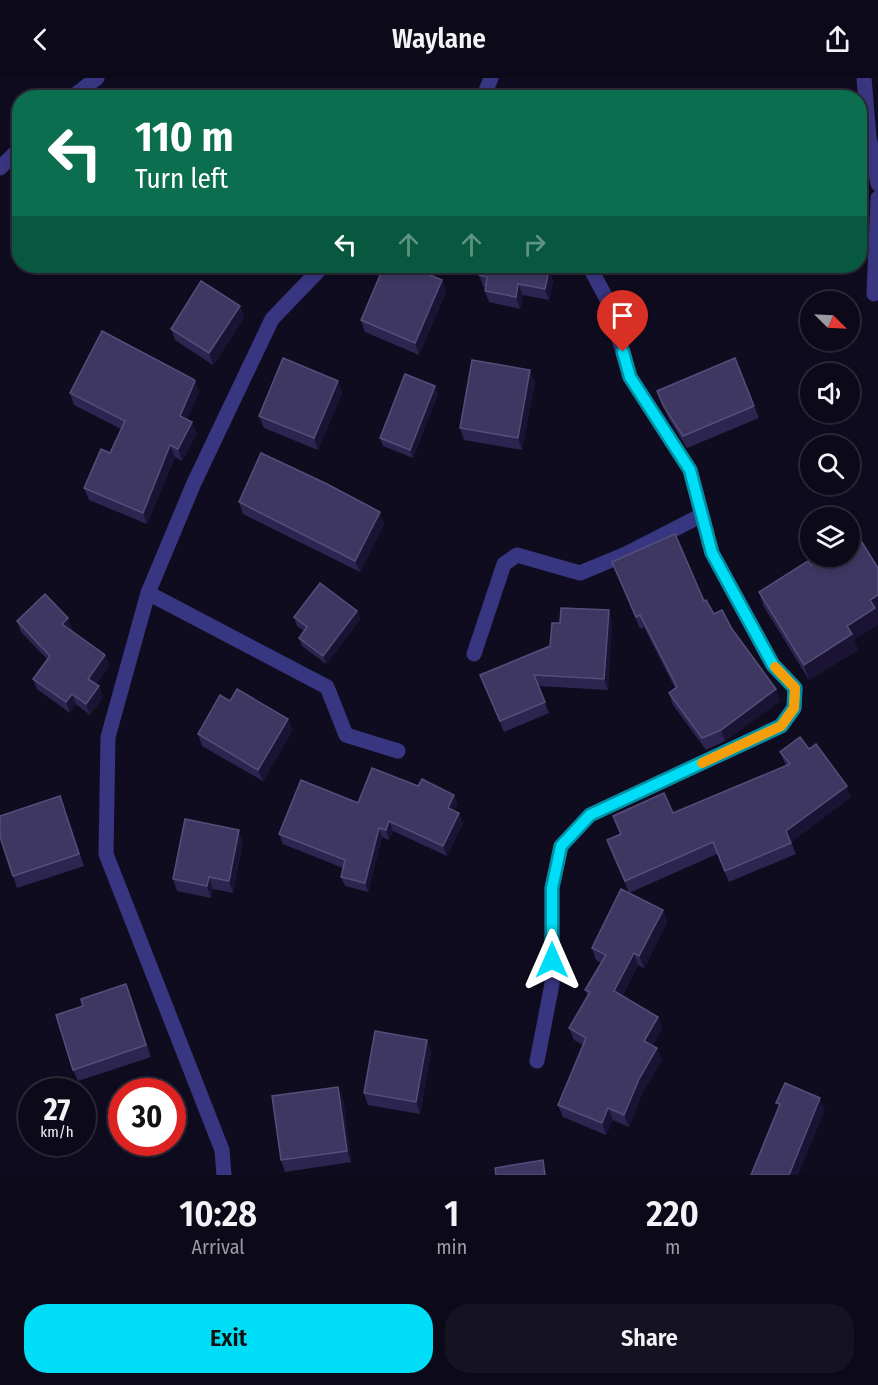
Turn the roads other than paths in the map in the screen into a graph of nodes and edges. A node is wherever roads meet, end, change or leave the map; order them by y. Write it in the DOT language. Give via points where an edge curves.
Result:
graph roads {
  1 [pos="97,78"];
  2 [pos="81,90"];
  3 [pos="867,113"];
  4 [pos="12,156"];
  5 [pos="0,168"];
  6 [pos="878,184"];
  7 [pos="878,198"];
  8 [pos="316,273"];
  9 [pos="593,273"];
  10 [pos="873,294"];
  11 [pos="702,515"];
  12 [pos="148,593"];
  13 [pos="474,654"];
  14 [pos="399,751"];
  15 [pos="537,1061"];
  16 [pos="224,1175"];
  1 -- 2 [label="street"];
  3 -- 6 [label="street"];
  4 -- 5 [label="street"];
  7 -- 10 [label="street"];
  8 -- 12 [label="street" via="272,319 194,483"];
  9 -- 11 [label="street" via="609,303 630,377 690,470"];
  11 -- 13 [label="street" via="580,573 517,555 504,564"];
  11 -- 15 [label="street" via="712,553 773,665 795,688 794,708 781,726 590,815 561,846 552,888 552,984"];
  12 -- 14 [label="street" via="327,687 346,735"];
  12 -- 16 [label="street" via="108,737 106,854 222,1150"];
}
